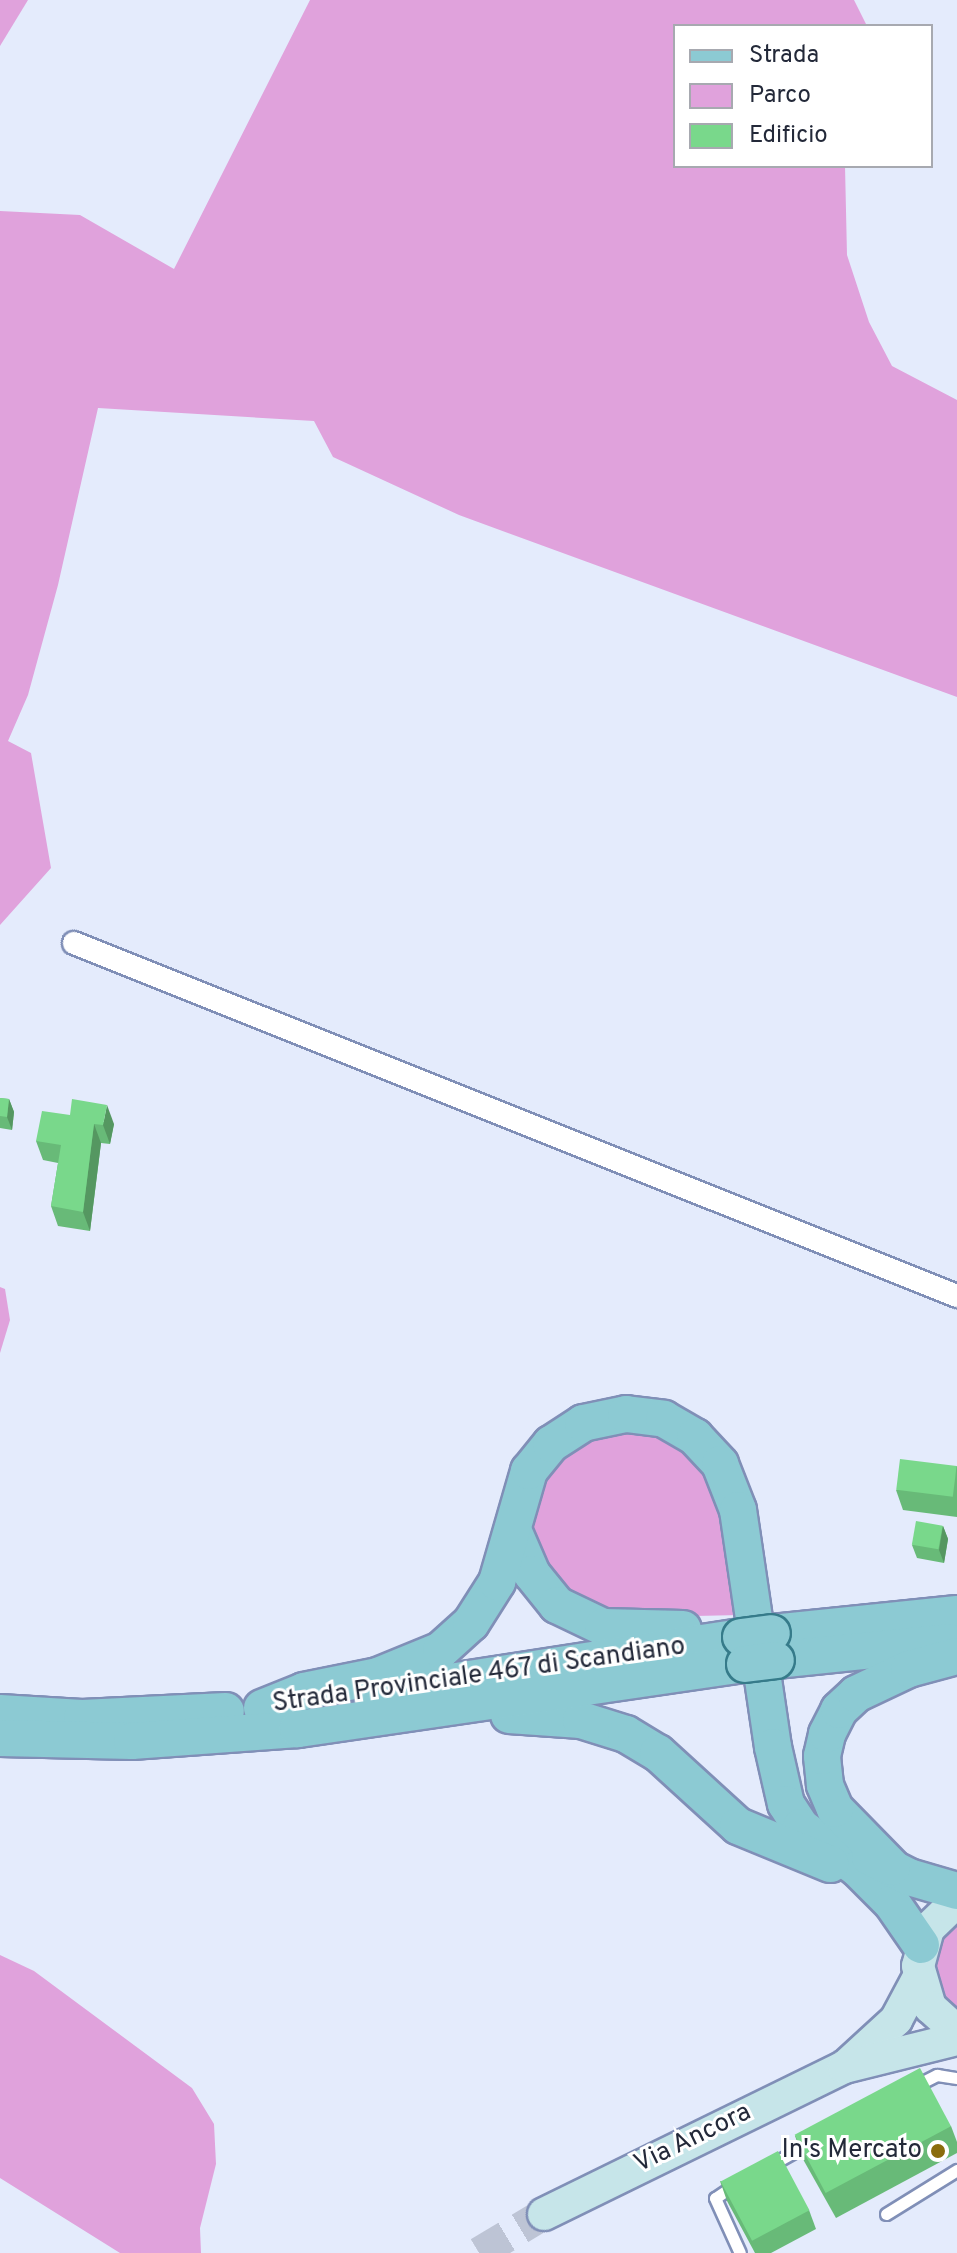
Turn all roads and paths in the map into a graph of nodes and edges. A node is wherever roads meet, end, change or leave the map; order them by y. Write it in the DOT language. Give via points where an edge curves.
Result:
graph roads {
  1 [pos="74,943"];
  2 [pos="957,1296"];
  3 [pos="513,1530"];
  4 [pos="957,1614"];
  5 [pos="957,1641"];
  6 [pos="752,1647"];
  7 [pos="957,1656"];
  8 [pos="262,1708"];
  9 [pos="432,1711"];
  10 [pos="0,1713"];
  11 [pos="0,1738"];
  12 [pos="776,1761"];
  13 [pos="892,1867"];
  14 [pos="957,1891"];
  15 [pos="957,1901"];
  16 [pos="892,1903"];
  17 [pos="920,1961"];
  18 [pos="957,2031"];
  19 [pos="957,2039"];
  20 [pos="844,2067"];
  21 [pos="957,2078"];
  22 [pos="893,2097"];
  23 [pos="827,2134"];
  24 [pos="957,2170"];
  25 [pos="760,2171"];
  26 [pos="746,2178"];
  27 [pos="544,2214"];
  28 [pos="886,2214"];
  29 [pos="740,2253"];
  1 -- 2 [label="street"];
  3 -- 6 [label="main road" via="532,1574 557,1605 603,1627 686,1629"];
  3 -- 8 [label="main road" via="497,1582 471,1623 441,1650 378,1676 304,1691"];
  3 -- 12 [label="main road" via="529,1471 551,1444 583,1423 626,1414 664,1419 695,1437 720,1464 738,1510"];
  4 -- 6 [label="main road, Strada Provinciale 467 di Scandiano"];
  5 -- 6 [label="main road, Strada Provinciale 467 di Scandiano"];
  6 -- 8 [label="main road, Strada Provinciale 467 di Scandiano"];
  6 -- 9 [label="main road, Strada Provinciale 467 di Scandiano"];
  7 -- 13 [label="main road" via="909,1669 856,1694 839,1710 827,1734 823,1771 835,1809"];
  8 -- 10 [label="main road, Strada Provinciale 467 di Scandiano" via="82,1718"];
  9 -- 11 [label="main road, Strada Provinciale 467 di Scandiano" via="181,1739"];
  9 -- 16 [label="main road" via="581,1720 626,1734 658,1753 738,1826 825,1862"];
  12 -- 13 [label="main road" via="820,1826"];
  12 -- 16 [label="main road" via="786,1804 801,1827"];
  13 -- 14 [label="main road"];
  15 -- 17 [label="main road" via="939,1914"];
  16 -- 17 [label="main road"];
  17 -- 18 [label="main road" via="930,2007"];
  17 -- 20 [label="main road" via="896,2020"];
  19 -- 20 [label="main road"];
  20 -- 27 [label="main road, Via Ancora"];
  21 -- 22 [label="lane" via="937,2075"];
  23 -- 25 [label="lane"];
  24 -- 28 [label="lane"];
  26 -- 29 [label="lane" via="715,2198"];
}
